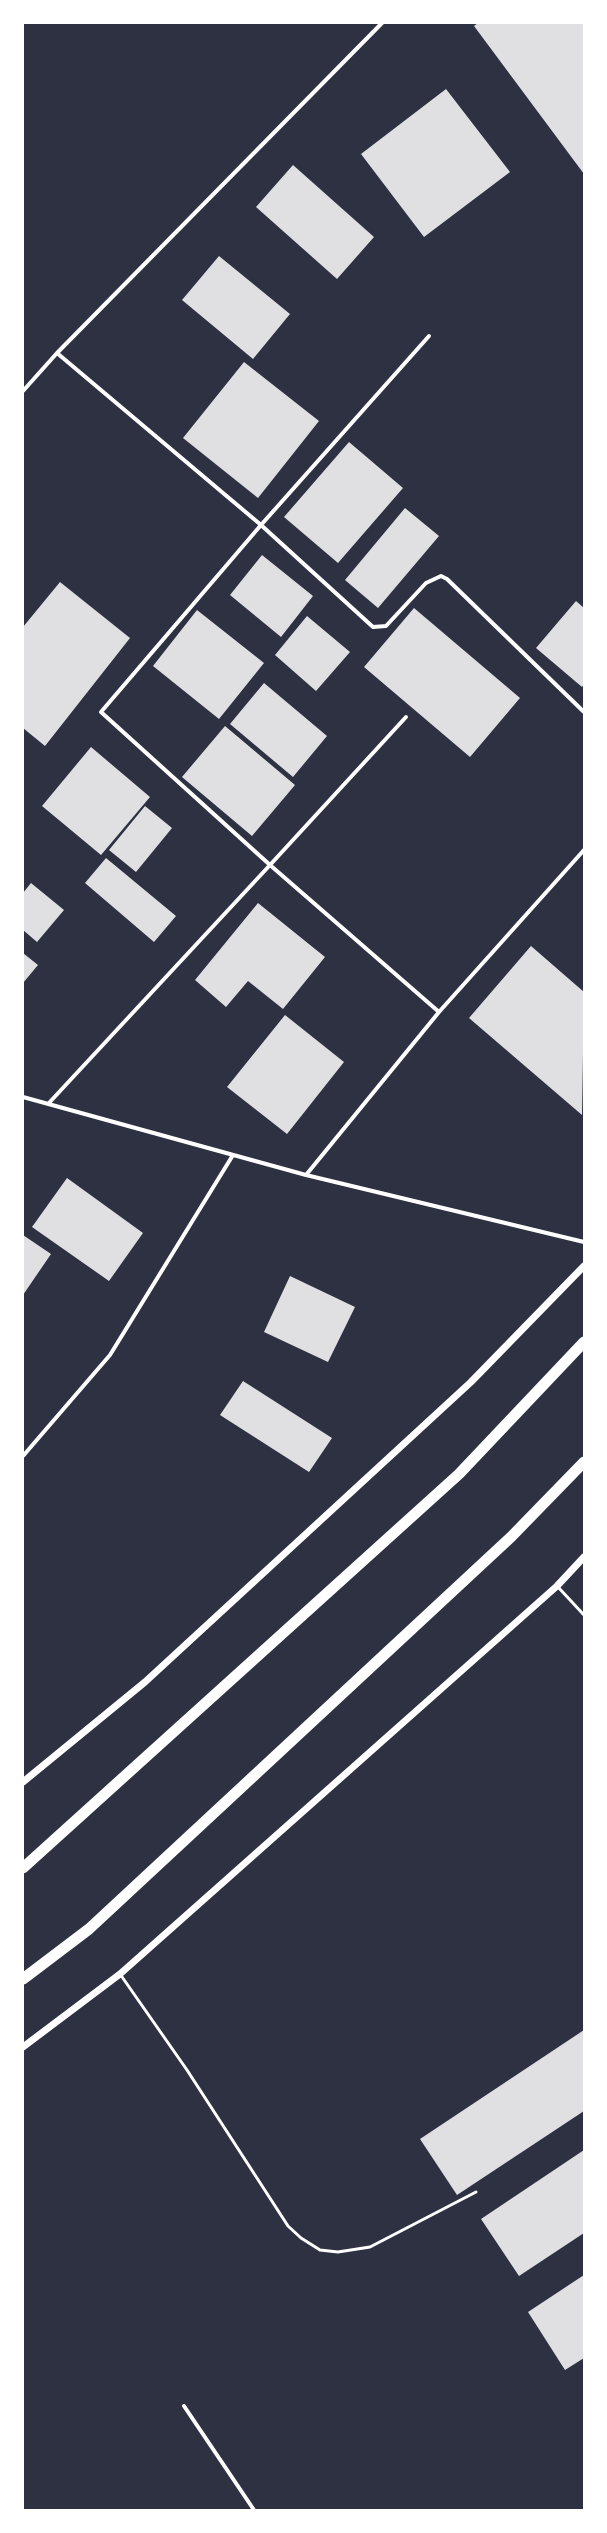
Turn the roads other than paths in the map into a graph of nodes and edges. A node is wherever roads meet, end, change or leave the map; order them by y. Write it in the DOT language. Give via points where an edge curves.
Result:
graph roads {
  1 [pos="382,23"];
  2 [pos="429,336"];
  3 [pos="57,353"];
  4 [pos="23,391"];
  5 [pos="261,526"];
  6 [pos="584,712"];
  7 [pos="406,717"];
  8 [pos="584,850"];
  9 [pos="270,865"];
  10 [pos="439,1012"];
  11 [pos="23,1097"];
  12 [pos="48,1104"];
  13 [pos="233,1155"];
  14 [pos="306,1175"];
  15 [pos="584,1242"];
  16 [pos="584,1266"];
  17 [pos="584,1342"];
  18 [pos="23,1456"];
  19 [pos="584,1462"];
  20 [pos="584,1557"];
  21 [pos="557,1586"];
  22 [pos="584,1615"];
  23 [pos="23,1782"];
  24 [pos="23,1868"];
  25 [pos="120,1974"];
  26 [pos="23,1979"];
  27 [pos="23,2047"];
  28 [pos="476,2192"];
  29 [pos="184,2406"];
  30 [pos="254,2510"];
  1 -- 3 [label="street"];
  2 -- 5 [label="street"];
  3 -- 4 [label="street"];
  3 -- 5 [label="street"];
  5 -- 6 [label="street" via="373,627 386,626 433,578 441,576 447,579"];
  5 -- 9 [label="street" via="102,712"];
  7 -- 9 [label="street"];
  8 -- 10 [label="street"];
  9 -- 10 [label="street"];
  9 -- 12 [label="street"];
  10 -- 14 [label="street"];
  11 -- 12 [label="street"];
  12 -- 13 [label="street"];
  13 -- 14 [label="street"];
  13 -- 18 [label="street" via="110,1355"];
  14 -- 15 [label="street"];
  16 -- 23 [label="street" via="472,1382 144,1682"];
  17 -- 24 [label="highway" via="459,1474"];
  19 -- 26 [label="highway" via="511,1536 89,1929"];
  20 -- 21 [label="street"];
  21 -- 22 [label="lane"];
  21 -- 25 [label="street"];
  25 -- 27 [label="street"];
  25 -- 28 [label="lane" via="187,2070 288,2226 320,2250 338,2252 370,2247"];
  29 -- 30 [label="street"];
}
